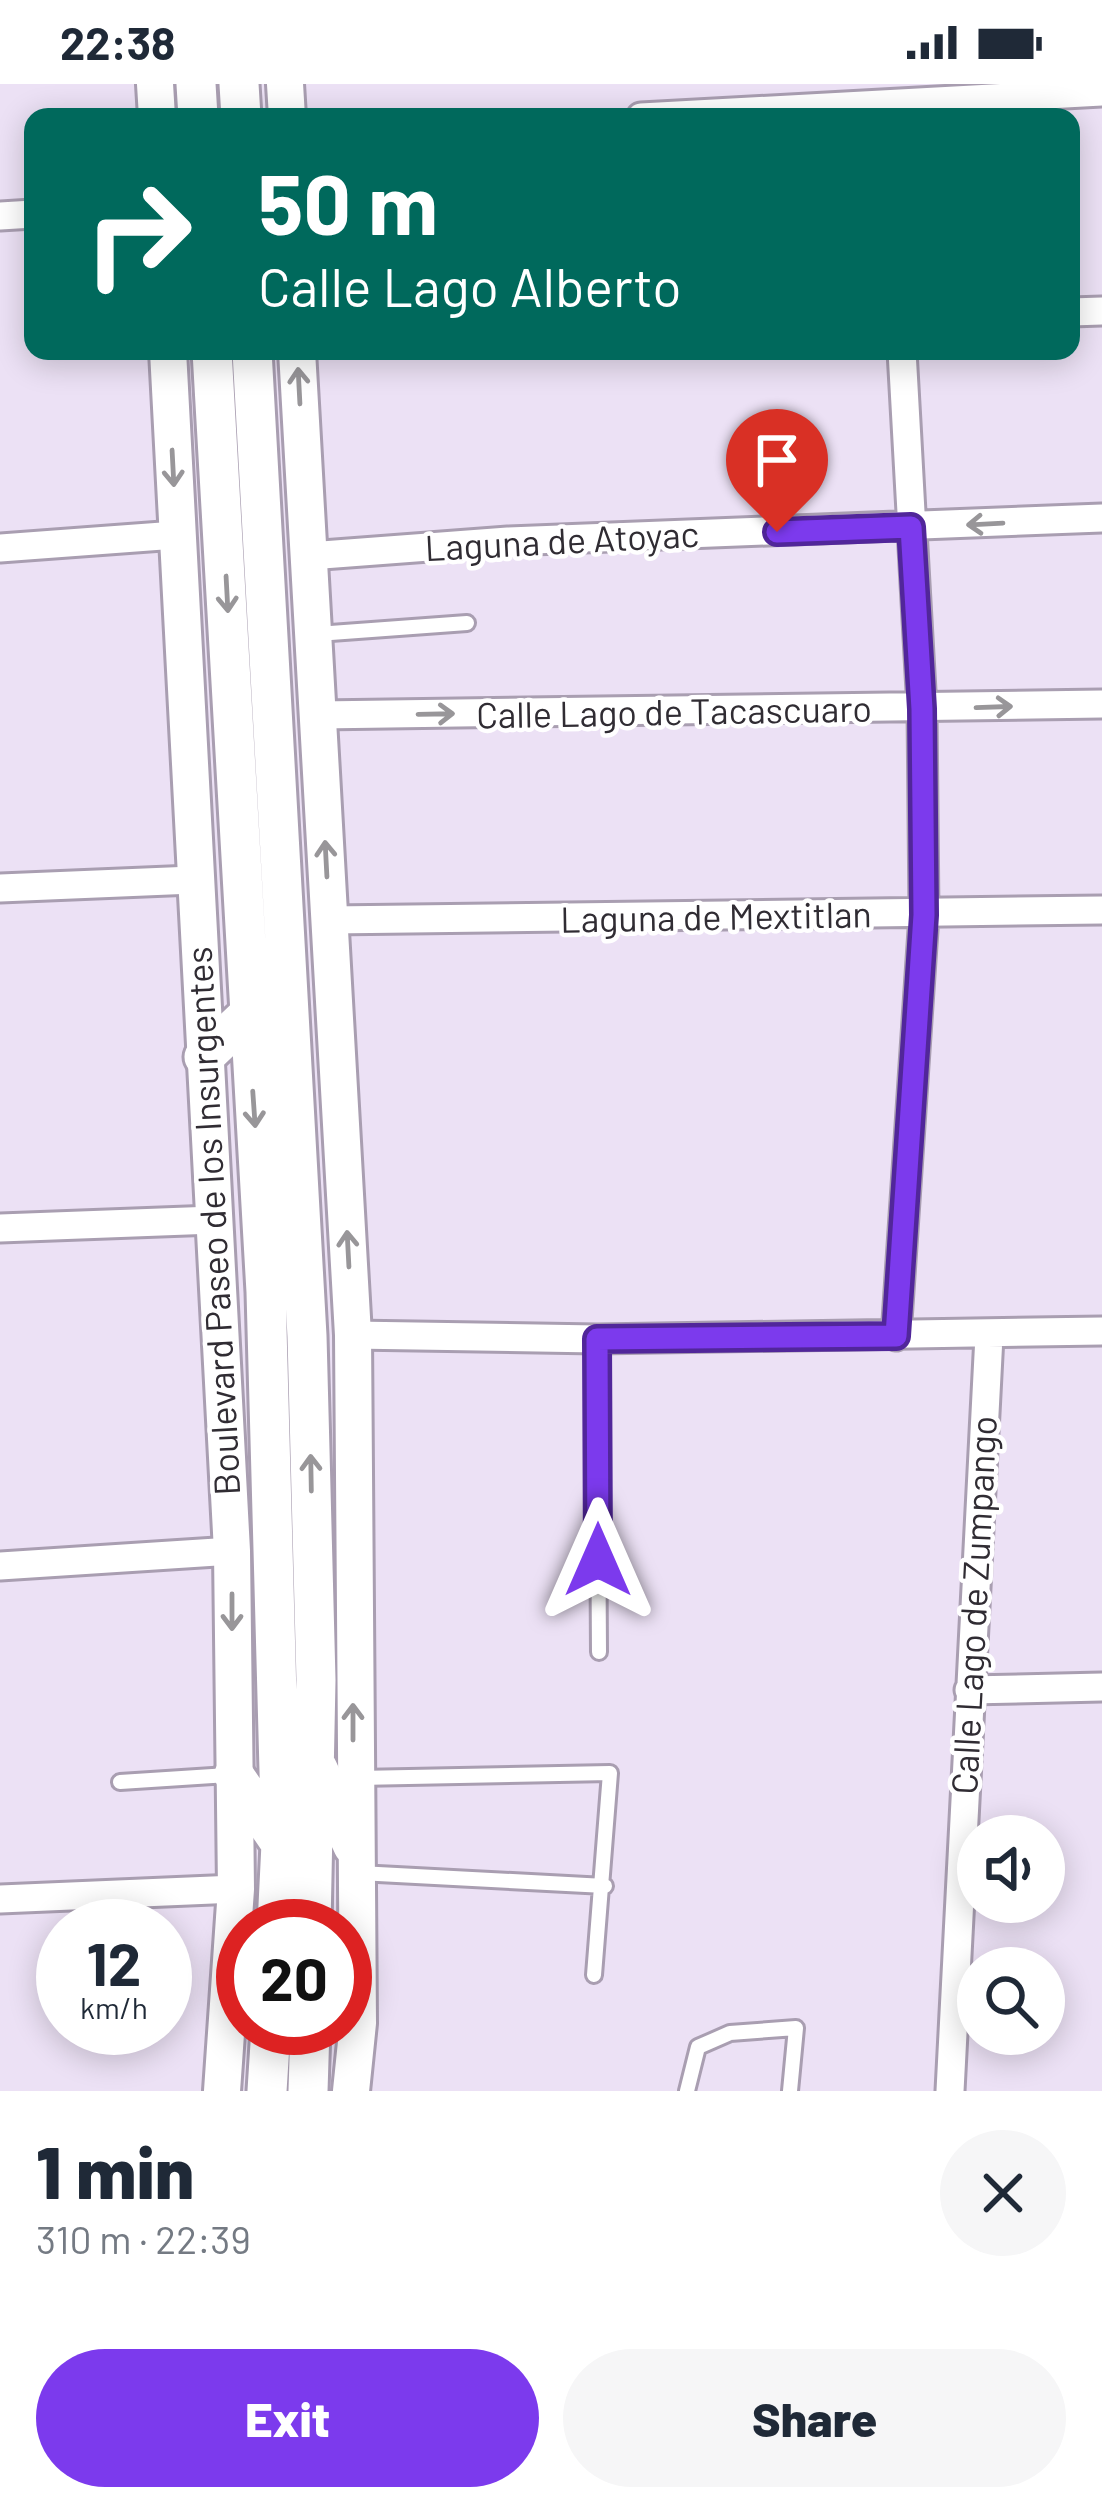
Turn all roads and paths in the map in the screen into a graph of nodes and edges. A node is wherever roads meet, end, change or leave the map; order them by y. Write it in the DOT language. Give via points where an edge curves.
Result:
graph roads {
  1 [pos="1102,92"];
  2 [pos="896,101"];
  3 [pos="784,108"];
  4 [pos="168,360"];
  5 [pos="212,360"];
  6 [pos="253,360"];
  7 [pos="298,360"];
  8 [pos="902,360"];
  9 [pos="1102,518"];
  10 [pos="911,527"];
  11 [pos="176,535"];
  12 [pos="0,548"];
  13 [pos="309,556"];
  14 [pos="467,623"];
  15 [pos="314,635"];
  16 [pos="1102,704"];
  17 [pos="922,709"];
  18 [pos="319,715"];
  19 [pos="193,880"];
  20 [pos="0,888"];
  21 [pos="1102,910"];
  22 [pos="924,915"];
  23 [pos="330,920"];
  24 [pos="247,1016"];
  25 [pos="204,1058"];
  26 [pos="214,1220"];
  27 [pos="0,1228"];
  28 [pos="1102,1331"];
  29 [pos="353,1335"];
  30 [pos="896,1336"];
  31 [pos="989,1336"];
  32 [pos="597,1339"];
  33 [pos="232,1551"];
  34 [pos="0,1566"];
  35 [pos="598,1652"];
  36 [pos="1102,1687"];
  37 [pos="969,1690"];
  38 [pos="314,1759"];
  39 [pos="234,1775"];
  40 [pos="353,1778"];
  41 [pos="120,1782"];
  42 [pos="281,1844"];
  43 [pos="353,1859"];
  44 [pos="605,1886"];
  45 [pos="236,1889"];
  46 [pos="0,1899"];
  47 [pos="278,1899"];
  48 [pos="311,1899"];
  49 [pos="594,1975"];
  50 [pos="269,2055"];
  51 [pos="309,2055"];
  52 [pos="222,2091"];
  53 [pos="267,2091"];
  54 [pos="308,2091"];
  55 [pos="351,2091"];
  56 [pos="687,2091"];
  57 [pos="790,2091"];
  58 [pos="950,2091"];
  1 -- 2 [label="street"];
  2 -- 3 [label="street"];
  4 -- 11 [label="street, Boulevard Paseo de los Insurgentes, one-way"];
  5 -- 24 [label="main road, Boulevard Paseo de los Insurgentes, one-way"];
  38 -- 6 [label="main road, one-way" via="307,1336"];
  13 -- 7 [label="street, one-way"];
  8 -- 10 [label="street"];
  9 -- 10 [label="street, Laguna de Atoyac, one-way"];
  10 -- 13 [label="street, Laguna de Atoyac"];
  10 -- 17 [label="street"];
  11 -- 12 [label="street"];
  11 -- 19 [label="street, Boulevard Paseo de los Insurgentes"];
  13 -- 15 [label="street"];
  14 -- 15 [label="lane"];
  15 -- 18 [label="street"];
  17 -- 16 [label="street, Calle Lago de Tacascuaro, one-way"];
  18 -- 17 [label="street, Calle Lago de Tacascuaro, one-way"];
  17 -- 22 [label="street"];
  23 -- 18 [label="street, one-way"];
  19 -- 20 [label="street"];
  19 -- 25 [label="street, Boulevard Paseo de los Insurgentes"];
  21 -- 22 [label="street, Laguna de Mextitlan"];
  22 -- 23 [label="street, Laguna de Mextitlan"];
  22 -- 30 [label="street"];
  29 -- 23 [label="street, one-way"];
  24 -- 25 [label="main road"];
  24 -- 42 [label="main road, Boulevard Paseo de los Insurgentes, one-way" via="266,1292"];
  25 -- 26 [label="street, Boulevard Paseo de los Insurgentes"];
  26 -- 27 [label="street"];
  26 -- 33 [label="street, Boulevard Paseo de los Insurgentes"];
  28 -- 31 [label="street"];
  29 -- 32 [label="street"];
  40 -- 29 [label="street, one-way"];
  30 -- 31 [label="street"];
  30 -- 32 [label="street"];
  31 -- 37 [label="street, Calle Lago de Zumpango"];
  32 -- 35 [label="lane"];
  33 -- 34 [label="street"];
  33 -- 39 [label="street, Boulevard Paseo de los Insurgentes, one-way"];
  36 -- 37 [label="street"];
  37 -- 58 [label="street, Calle Lago de Zumpango"];
  38 -- 43 [label="main road"];
  38 -- 48 [label="main road"];
  39 -- 41 [label="lane"];
  39 -- 42 [label="main road"];
  39 -- 45 [label="street, Boulevard Paseo de los Insurgentes"];
  40 -- 43 [label="street"];
  40 -- 44 [label="lane" via="610,1773"];
  42 -- 47 [label="main road, Boulevard Paseo de los Insurgentes"];
  43 -- 44 [label="lane"];
  43 -- 55 [label="street" via="358,2023"];
  44 -- 49 [label="lane"];
  45 -- 46 [label="street"];
  45 -- 52 [label="street, Boulevard Paseo de los Insurgentes"];
  50 -- 53 [label="main road"];
  51 -- 54 [label="main road"];
  56 -- 57 [label="lane" via="698,2048 730,2033 796,2027"];
}
